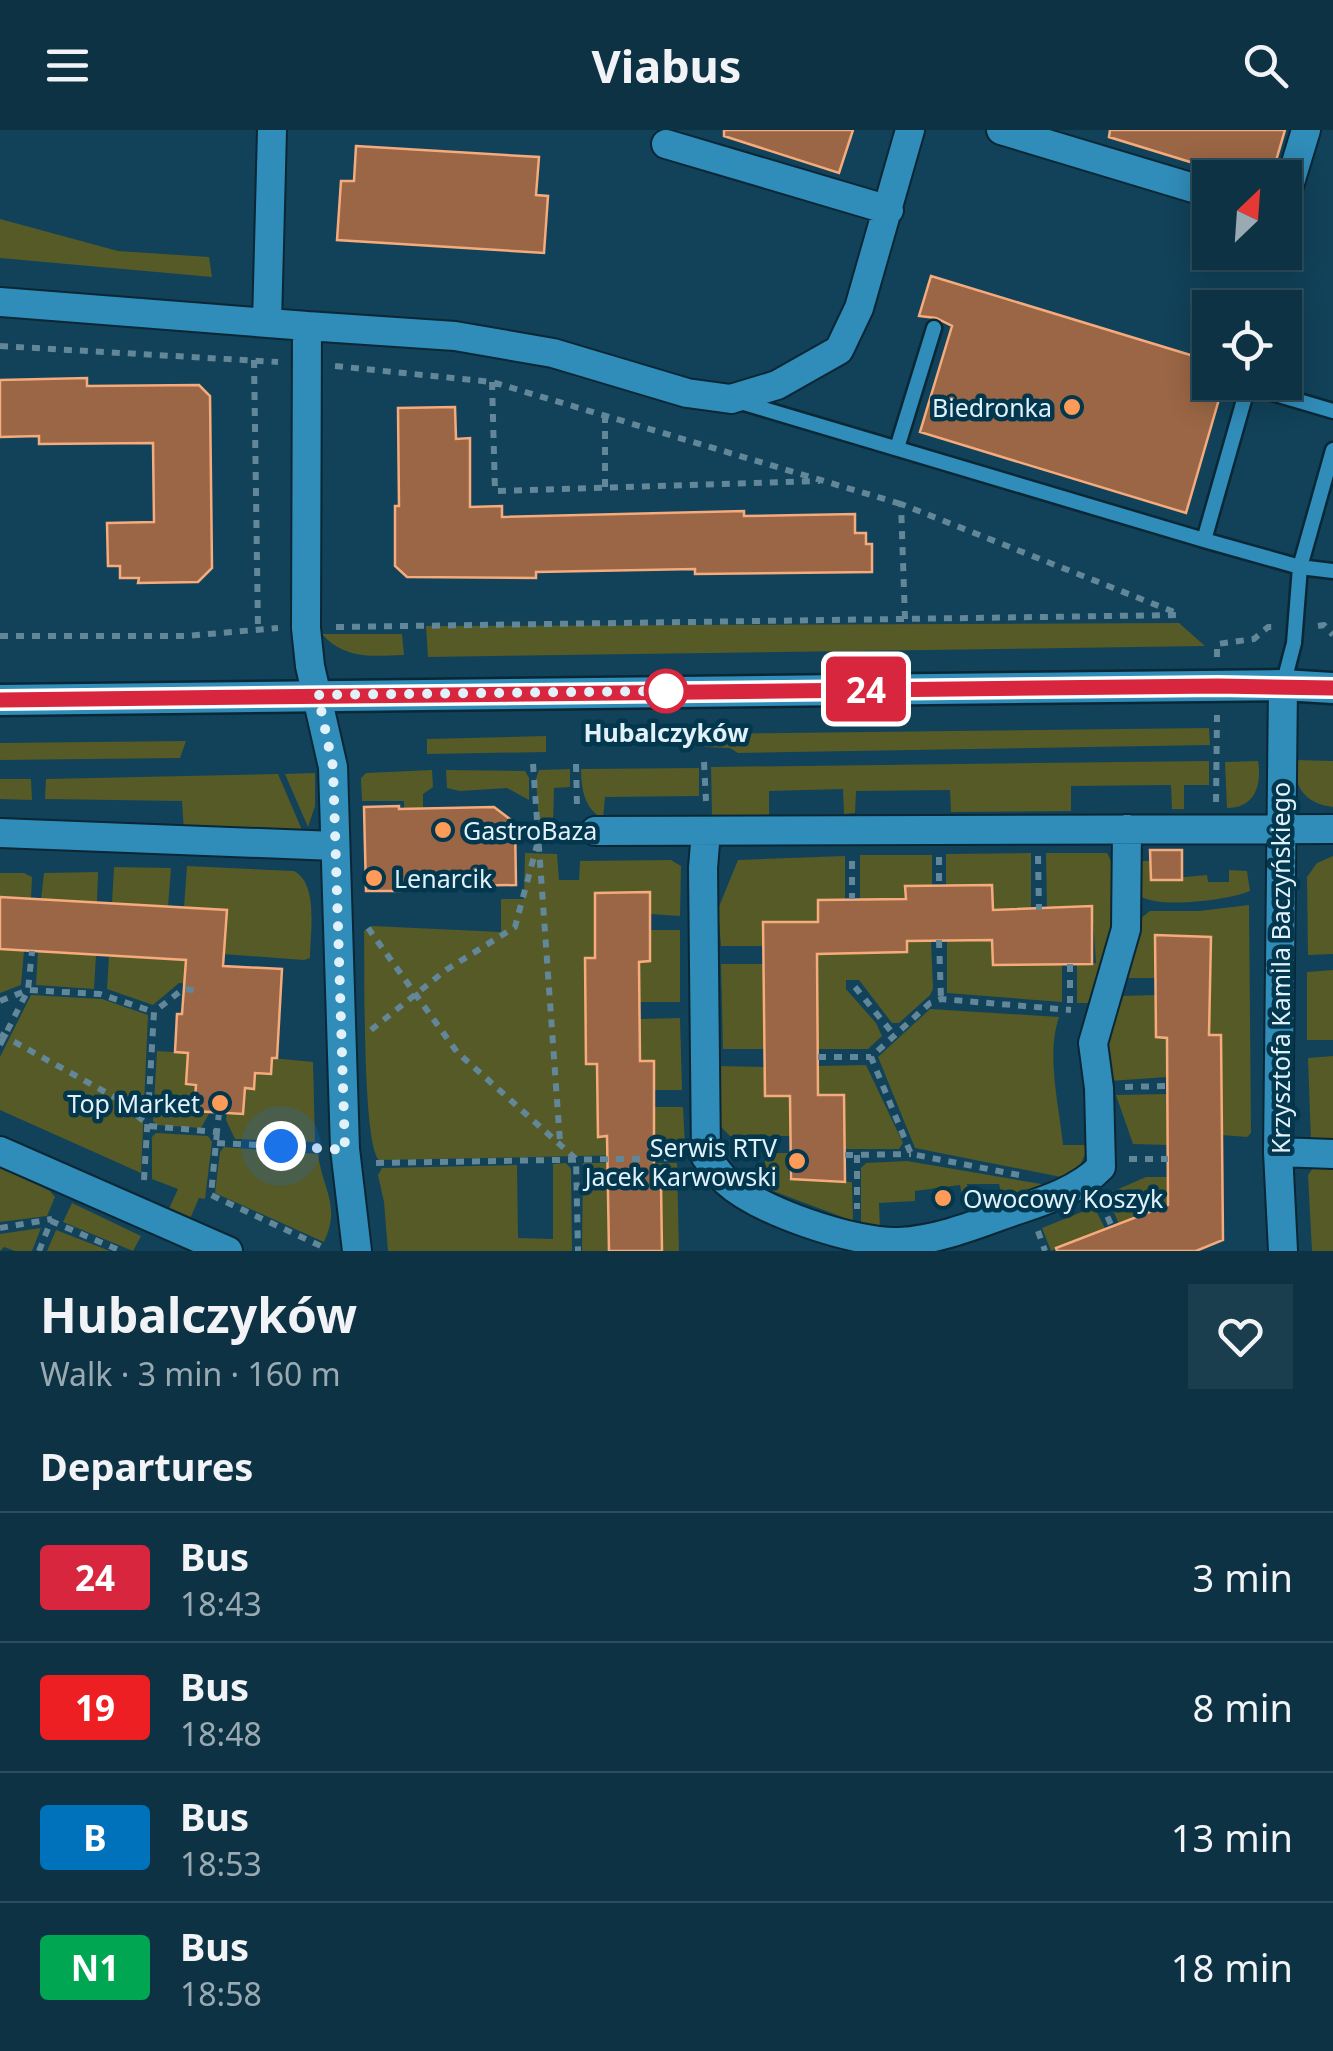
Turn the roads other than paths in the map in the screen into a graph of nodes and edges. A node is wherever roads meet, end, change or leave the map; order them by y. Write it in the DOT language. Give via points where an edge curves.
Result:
graph roads {
  1 [pos="272,130"];
  2 [pos="910,130"];
  3 [pos="1001,130"];
  4 [pos="1306,130"];
  5 [pos="666,144"];
  6 [pos="1297,160"];
  7 [pos="1192,188"];
  8 [pos="889,210"];
  9 [pos="0,302"];
  10 [pos="267,323"];
  11 [pos="306,326"];
  12 [pos="934,328"];
  13 [pos="732,399"];
  14 [pos="1333,411"];
  15 [pos="897,448"];
  16 [pos="1333,450"];
  17 [pos="1204,540"];
  18 [pos="1300,566"];
  19 [pos="1333,571"];
  20 [pos="1283,685"];
  21 [pos="1333,688"];
  22 [pos="318,695"];
  23 [pos="0,700"];
  24 [pos="1127,829"];
  25 [pos="1280,829"];
  26 [pos="1333,829"];
  27 [pos="706,831"];
  28 [pos="586,832"];
  29 [pos="0,833"];
  30 [pos="335,846"];
  31 [pos="0,1151"];
  32 [pos="1278,1152"];
  33 [pos="1333,1154"];
  34 [pos="228,1251"];
  35 [pos="356,1251"];
  36 [pos="1283,1251"];
  1 -- 10 [label="street"];
  2 -- 8 [label="street"];
  3 -- 7 [label="street"];
  4 -- 6 [label="street"];
  5 -- 8 [label="street"];
  8 -- 13 [label="street" via="839,350 812,368"];
  9 -- 10 [label="street"];
  10 -- 11 [label="street"];
  11 -- 13 [label="street" via="455,336 553,352 687,393"];
  11 -- 22 [label="street" via="306,628"];
  12 -- 15 [label="lane"];
  13 -- 15 [label="lane"];
  14 -- 17 [label="lane" via="1248,386"];
  15 -- 17 [label="lane"];
  16 -- 18 [label="lane"];
  17 -- 18 [label="lane"];
  18 -- 19 [label="lane"];
  18 -- 20 [label="lane"];
  20 -- 21 [label="street"];
  20 -- 22 [label="street"];
  20 -- 25 [label="street, Krzysztofa Kamila Baczyńskiego"];
  22 -- 23 [label="street"];
  22 -- 30 [label="street" via="333,767"];
  24 -- 25 [label="street"];
  24 -- 27 [label="street"];
  24 -- 27 [label="street" via="1128,914 1094,1043 1100,1168 1030,1206 900,1242 858,1239 776,1211 727,1183 706,1157"];
  25 -- 26 [label="street"];
  25 -- 32 [label="street, Krzysztofa Kamila Baczyńskiego"];
  27 -- 28 [label="street"];
  29 -- 30 [label="street"];
  30 -- 35 [label="street" via="340,1054"];
  31 -- 34 [label="street"];
  32 -- 33 [label="street"];
  32 -- 36 [label="street, Krzysztofa Kamila Baczyńskiego"];
}
